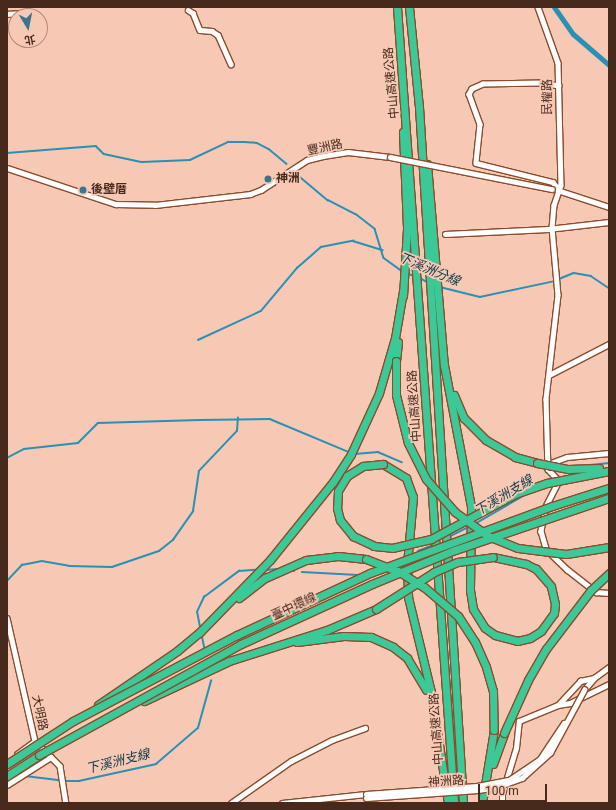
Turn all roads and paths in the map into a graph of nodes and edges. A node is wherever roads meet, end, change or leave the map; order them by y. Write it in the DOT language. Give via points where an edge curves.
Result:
graph roads {
  1 [pos="397,7"];
  2 [pos="409,7"];
  3 [pos="538,7"];
  4 [pos="188,10"];
  5 [pos="231,64"];
  6 [pos="404,86"];
  7 [pos="559,86"];
  8 [pos="7,168"];
  9 [pos="559,190"];
  10 [pos="609,207"];
  11 [pos="609,222"];
  12 [pos="552,228"];
  13 [pos="445,234"];
  14 [pos="434,293"];
  15 [pos="609,344"];
  16 [pos="392,363"];
  17 [pos="444,364"];
  18 [pos="549,375"];
  19 [pos="609,454"];
  20 [pos="548,464"];
  21 [pos="609,469"];
  22 [pos="609,488"];
  23 [pos="609,498"];
  24 [pos="609,548"];
  25 [pos="609,573"];
  26 [pos="609,593"];
  27 [pos="7,618"];
  28 [pos="199,633"];
  29 [pos="229,661"];
  30 [pos="609,667"];
  31 [pos="594,678"];
  32 [pos="609,684"];
  33 [pos="558,705"];
  34 [pos="433,711"];
  35 [pos="74,721"];
  36 [pos="365,728"];
  37 [pos="85,729"];
  38 [pos="35,741"];
  39 [pos="51,757"];
  40 [pos="7,761"];
  41 [pos="7,764"];
  42 [pos="7,776"];
  43 [pos="7,785"];
  44 [pos="66,803"];
  45 [pos="231,803"];
  46 [pos="282,803"];
  47 [pos="448,803"];
  48 [pos="454,803"];
  49 [pos="463,803"];
  50 [pos="482,803"];
  51 [pos="502,803"];
  1 -- 6 [label="highway, 中山高速公路"];
  2 -- 14 [label="highway, 中山高速公路"];
  3 -- 7 [label="street, 民權路" via="558,63"];
  4 -- 5 [label="street" via="193,13 200,30 212,31 218,35"];
  6 -- 16 [label="highway" via="406,264"];
  6 -- 48 [label="highway, 中山高速公路"];
  7 -- 9 [label="street, 民權路"];
  7 -- 9 [label="street" via="541,83 483,84 472,89 469,94 480,124 476,163 553,182"];
  8 -- 9 [label="street, 豐洲路, bridge" via="96,198 135,206 250,194 261,190 307,160 348,152 390,157"];
  9 -- 10 [label="street, 豐洲路"];
  9 -- 12 [label="street, 民權路" via="554,205"];
  11 -- 12 [label="street"];
  12 -- 13 [label="street"];
  12 -- 18 [label="street, 民權路" via="558,288"];
  14 -- 17 [label="highway"];
  14 -- 49 [label="highway, 中山高速公路"];
  15 -- 18 [label="street"];
  16 -- 24 [label="highway, bridge" via="396,395 408,443 426,479 454,512 488,536 518,548 566,554"];
  16 -- 28 [label="highway" via="368,420 333,482 270,560"];
  17 -- 21 [label="highway, bridge" via="457,405 474,430 495,447 537,463 568,468"];
  17 -- 29 [label="highway, bridge" via="471,507 470,590 473,609 485,628 504,640 530,638 549,624 555,604 551,586 536,569 526,564 493,557 473,558 434,572 350,621"];
  18 -- 20 [label="street, 民權路" via="546,399"];
  19 -- 20 [label="street" via="567,457"];
  20 -- 26 [label="street" via="548,469 558,481 546,507 541,531 546,549 596,592"];
  21 -- 34 [label="highway, bridge" via="546,483 515,494 431,539 392,548 374,546 353,536 340,520 337,508 338,491 347,476 362,466 383,464 406,478 413,496 407,575 408,597"];
  22 -- 35 [label="highway, 臺中環線, bridge" via="515,519 370,573 237,635"];
  23 -- 37 [label="highway, 臺中環線, bridge" via="455,550 372,584 242,644"];
  25 -- 50 [label="highway, bridge" via="591,590 546,649 528,680 504,733"];
  27 -- 38 [label="street, 大明路"];
  28 -- 35 [label="highway, bridge" via="177,651"];
  28 -- 50 [label="highway, bridge" via="265,578 295,563 338,556 374,561 398,571 430,590 458,616 467,629 490,679 495,706 494,730"];
  29 -- 34 [label="highway" via="296,642 344,636 371,637 393,647 417,670"];
  29 -- 37 [label="highway, bridge"];
  30 -- 31 [label="street, 神洲路"];
  31 -- 33 [label="street" via="580,681"];
  31 -- 46 [label="street, 神洲路, bridge" via="584,690 550,753 522,778 497,787 478,790"];
  32 -- 33 [label="street" via="570,703"];
  33 -- 51 [label="street" via="519,721 516,748 502,794"];
  34 -- 47 [label="highway"];
  35 -- 41 [label="highway, 臺中環線, bridge"];
  36 -- 45 [label="street" via="332,740 291,762"];
  37 -- 42 [label="highway, 臺中環線, bridge"];
  38 -- 39 [label="street, 大明路"];
  38 -- 40 [label="street"];
  39 -- 43 [label="street"];
  39 -- 44 [label="street, 大明路" via="60,766"];
}
